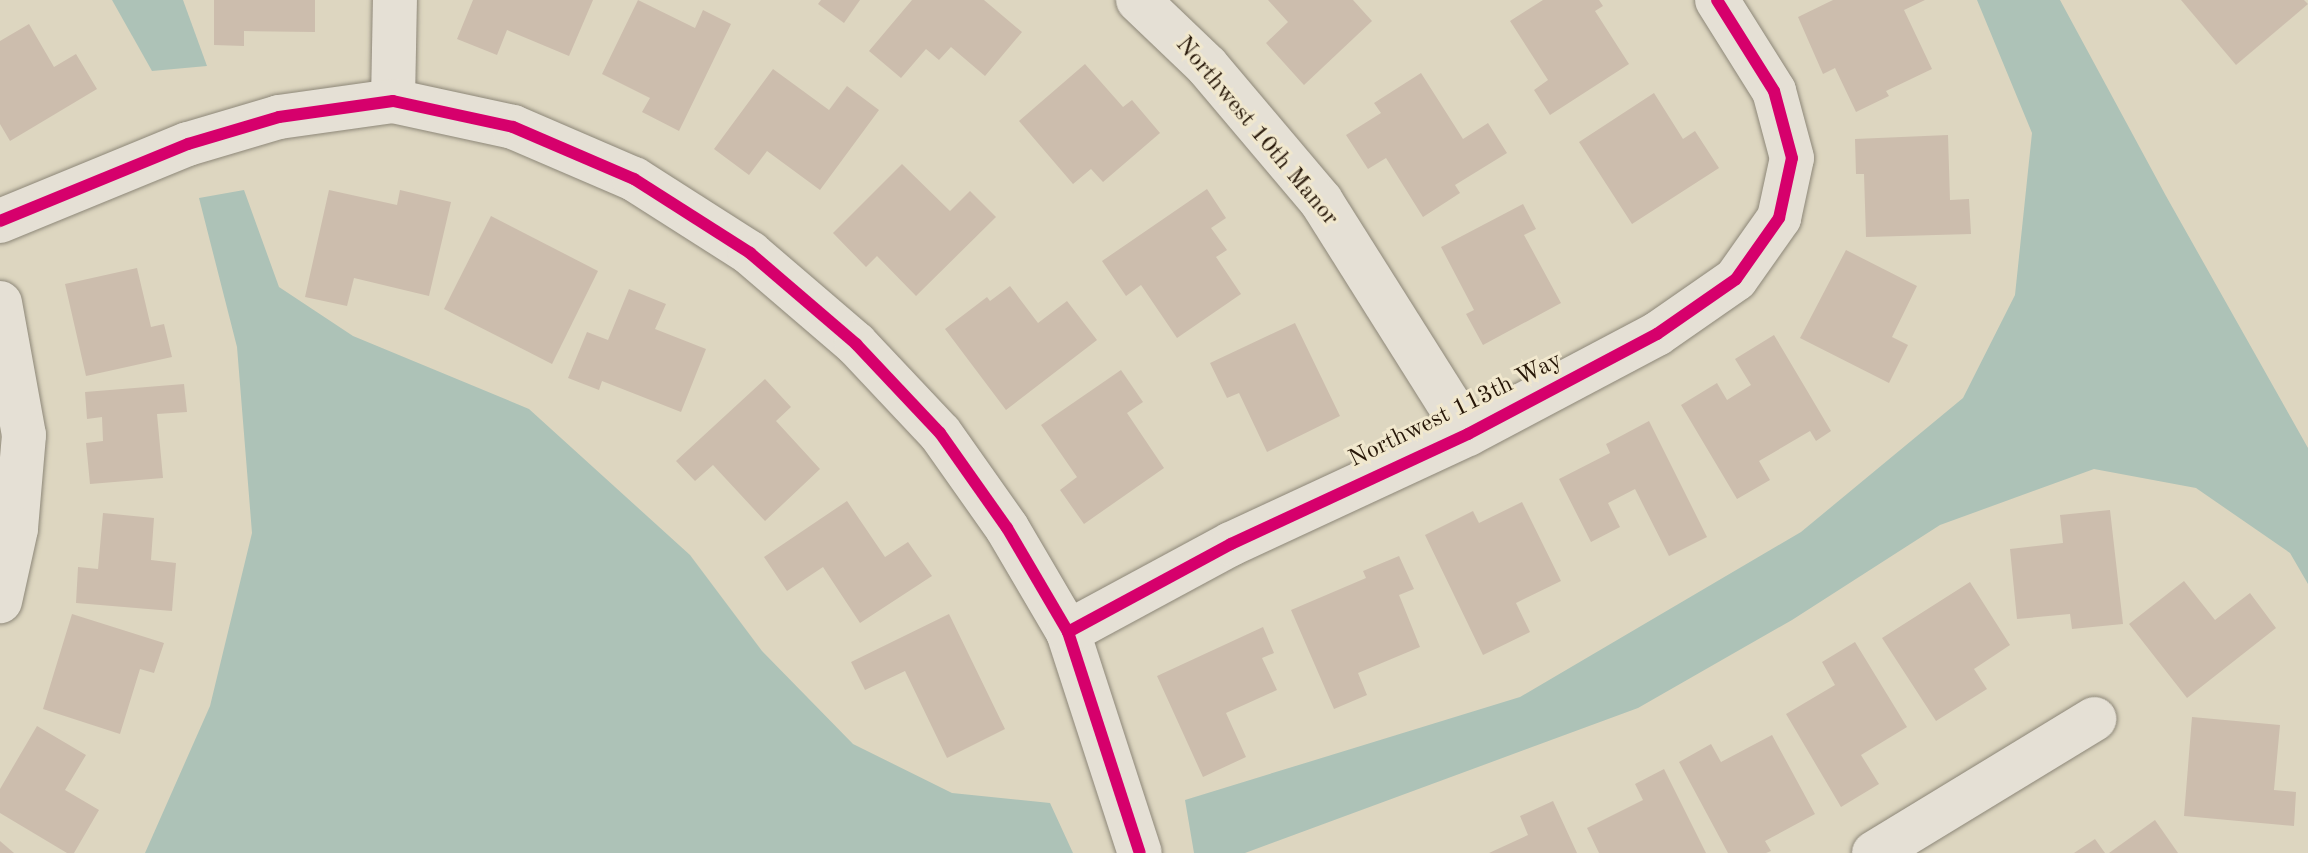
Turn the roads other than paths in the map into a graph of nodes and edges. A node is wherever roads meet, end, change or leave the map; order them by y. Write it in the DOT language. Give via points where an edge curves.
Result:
graph roads {
  1 [pos="395,0"];
  2 [pos="1138,0"];
  3 [pos="1717,0"];
  4 [pos="393,101"];
  5 [pos="0,221"];
  6 [pos="0,303"];
  7 [pos="1468,434"];
  8 [pos="0,601"];
  9 [pos="1068,632"];
  10 [pos="2094,719"];
  11 [pos="1140,853"];
  12 [pos="1874,853"];
  1 -- 4 [label="street"];
  2 -- 7 [label="street, Northwest 10th Manor" via="1207,66 1321,201"];
  3 -- 7 [label="street, Northwest 113th Way" via="1774,91 1792,158 1779,218 1736,279 1657,334"];
  4 -- 5 [label="street" via="279,117 188,144"];
  4 -- 9 [label="street" via="513,127 634,179 750,253 856,344 940,433 1007,528"];
  6 -- 8 [label="street" via="24,435 16,529"];
  7 -- 9 [label="street, Northwest 113th Way" via="1231,544"];
  9 -- 11 [label="street"];
  10 -- 12 [label="street"];
}
